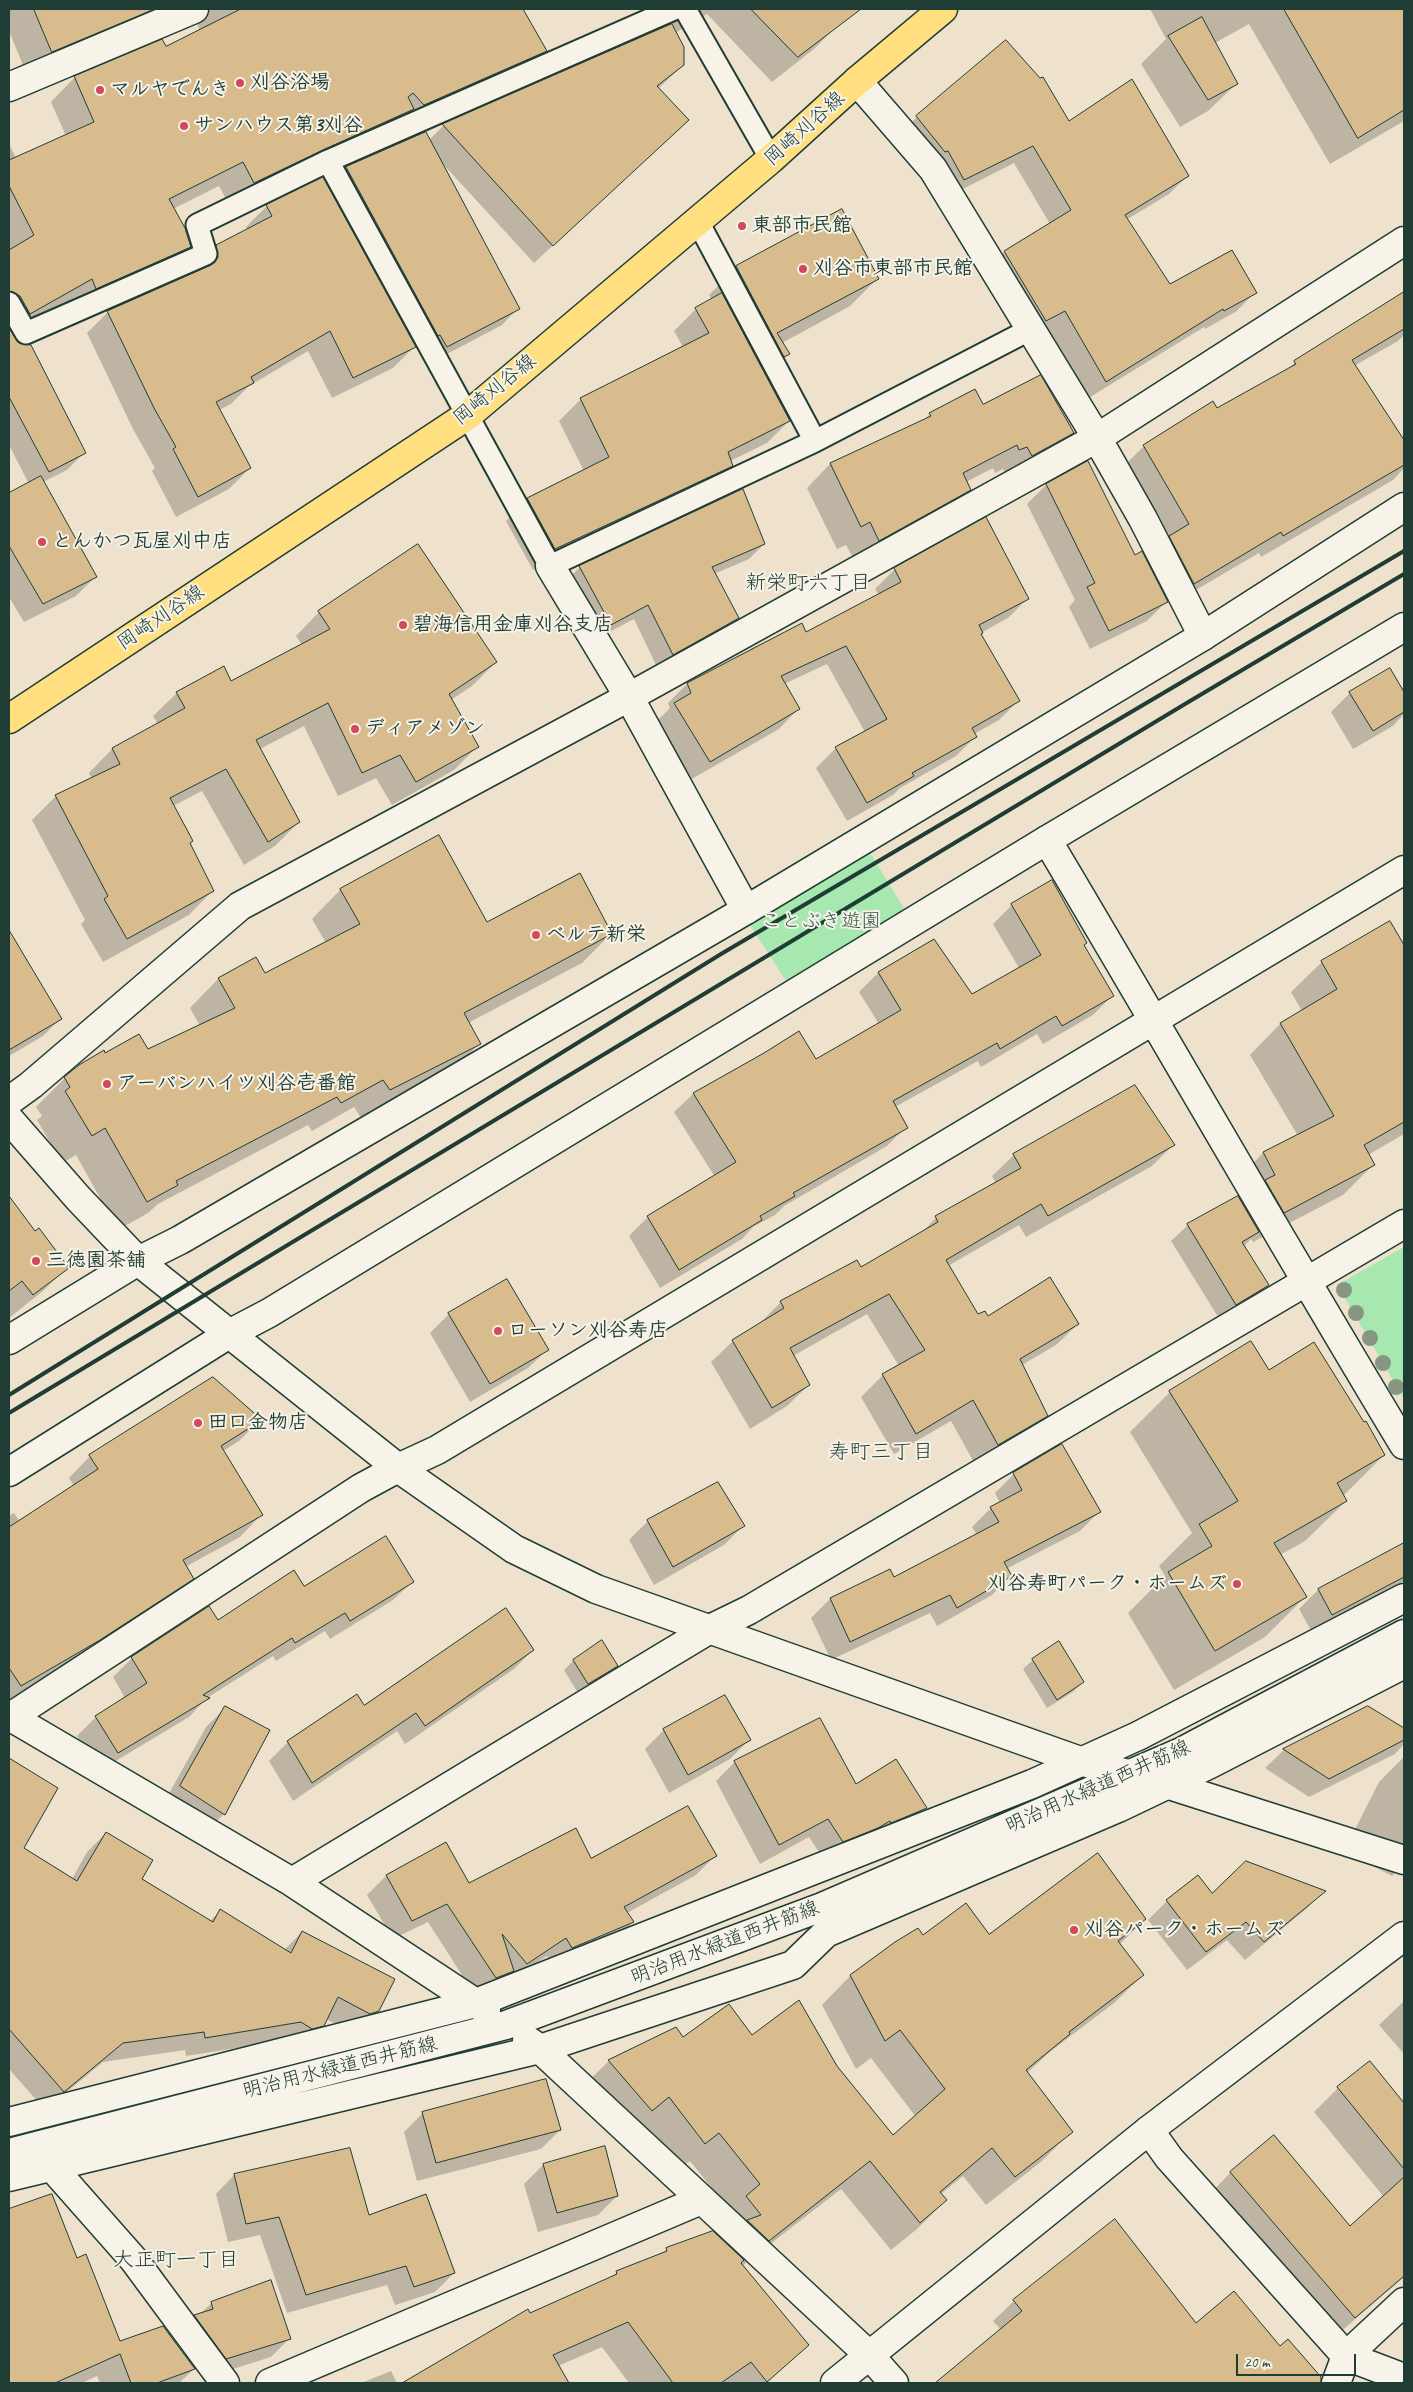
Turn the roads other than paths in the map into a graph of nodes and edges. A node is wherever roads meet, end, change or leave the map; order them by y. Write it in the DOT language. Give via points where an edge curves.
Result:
graph roads {
  1 [pos="194,9"];
  2 [pos="674,9"];
  3 [pos="685,9"];
  4 [pos="942,9"];
  5 [pos="161,15"];
  6 [pos="857,81"];
  7 [pos="9,87"];
  8 [pos="771,159"];
  9 [pos="328,161"];
  10 [pos="698,222"];
  11 [pos="1404,241"];
  12 [pos="9,303"];
  13 [pos="1031,329"];
  14 [pos="468,415"];
  15 [pos="1097,438"];
  16 [pos="815,441"];
  17 [pos="1404,507"];
  18 [pos="550,566"];
  19 [pos="1404,628"];
  20 [pos="1203,636"];
  21 [pos="629,697"];
  22 [pos="9,719"];
  23 [pos="1047,840"];
  24 [pos="1404,870"];
  25 [pos="746,910"];
  26 [pos="1155,1022"];
  27 [pos="9,1101"];
  28 [pos="9,1119"];
  29 [pos="1404,1224"];
  30 [pos="138,1261"];
  31 [pos="1305,1282"];
  32 [pos="229,1334"];
  33 [pos="9,1340"];
  34 [pos="1404,1445"];
  35 [pos="398,1468"];
  36 [pos="9,1472"];
  37 [pos="1404,1598"];
  38 [pos="710,1629"];
  39 [pos="1404,1634"];
  40 [pos="1404,1664"];
  41 [pos="9,1717"];
  42 [pos="1083,1762"];
  43 [pos="1129,1773"];
  44 [pos="1166,1784"];
  45 [pos="1404,1860"];
  46 [pos="292,1882"];
  47 [pos="1404,1936"];
  48 [pos="476,2003"];
  49 [pos="506,2025"];
  50 [pos="540,2049"];
  51 [pos="12,2117"];
  52 [pos="1149,2130"];
  53 [pos="9,2153"];
  54 [pos="51,2166"];
  55 [pos="9,2177"];
  56 [pos="701,2200"];
  57 [pos="1404,2302"];
  58 [pos="870,2356"];
  59 [pos="1346,2356"];
  60 [pos="1404,2378"];
  61 [pos="226,2383"];
  62 [pos="270,2383"];
  63 [pos="835,2383"];
  64 [pos="894,2383"];
  65 [pos="1336,2383"];
  1 -- 5 [label="street"];
  2 -- 9 [label="lane"];
  3 -- 8 [label="lane"];
  4 -- 6 [label="main road, 岡崎刈谷線"];
  5 -- 7 [label="street"];
  6 -- 8 [label="main road, 岡崎刈谷線"];
  6 -- 13 [label="street" via="933,169"];
  8 -- 10 [label="main road, 岡崎刈谷線"];
  9 -- 12 [label="lane" via="197,225 206,254 26,333"];
  9 -- 14 [label="lane"];
  10 -- 14 [label="main road, 岡崎刈谷線"];
  10 -- 16 [label="lane"];
  11 -- 15 [label="street"];
  13 -- 15 [label="street"];
  13 -- 16 [label="lane"];
  14 -- 18 [label="lane"];
  14 -- 22 [label="main road, 岡崎刈谷線"];
  15 -- 20 [label="street"];
  15 -- 21 [label="street"];
  16 -- 18 [label="lane"];
  17 -- 20 [label="street"];
  18 -- 21 [label="street"];
  19 -- 23 [label="street"];
  20 -- 25 [label="street"];
  21 -- 25 [label="street"];
  21 -- 27 [label="street" via="240,906"];
  23 -- 26 [label="street"];
  23 -- 32 [label="street" via="278,1308"];
  24 -- 26 [label="street"];
  25 -- 30 [label="street" via="180,1240"];
  26 -- 31 [label="street"];
  26 -- 35 [label="street" via="437,1450"];
  28 -- 30 [label="street"];
  29 -- 31 [label="street"];
  30 -- 32 [label="street"];
  30 -- 33 [label="street"];
  31 -- 34 [label="street"];
  31 -- 38 [label="street" via="749,1610"];
  32 -- 35 [label="street"];
  32 -- 36 [label="street"];
  35 -- 38 [label="street" via="514,1549 596,1589"];
  35 -- 41 [label="street"];
  37 -- 42 [label="street"];
  38 -- 42 [label="street"];
  38 -- 46 [label="street"];
  39 -- 43 [label="street, 明治用水緑道西井筋線" via="1181,1752"];
  40 -- 44 [label="street"];
  41 -- 46 [label="street"];
  42 -- 43 [label="street"];
  42 -- 48 [label="street"];
  43 -- 44 [label="street"];
  43 -- 49 [label="street, 明治用水緑道西井筋線" via="822,1907"];
  44 -- 45 [label="street"];
  44 -- 50 [label="street" via="1118,1808 826,1933 793,1965"];
  46 -- 48 [label="street"];
  47 -- 52 [label="street"];
  48 -- 49 [label="street"];
  48 -- 51 [label="street"];
  49 -- 50 [label="street"];
  49 -- 53 [label="street, 明治用水緑道西井筋線"];
  50 -- 54 [label="street"];
  50 -- 56 [label="street"];
  52 -- 58 [label="street"];
  52 -- 59 [label="street" via="1169,2158"];
  54 -- 55 [label="street"];
  54 -- 61 [label="street" via="134,2260"];
  56 -- 58 [label="street"];
  56 -- 62 [label="street"];
  57 -- 59 [label="street"];
  58 -- 63 [label="street"];
  58 -- 64 [label="street"];
  59 -- 60 [label="street"];
  59 -- 65 [label="street"];
}
